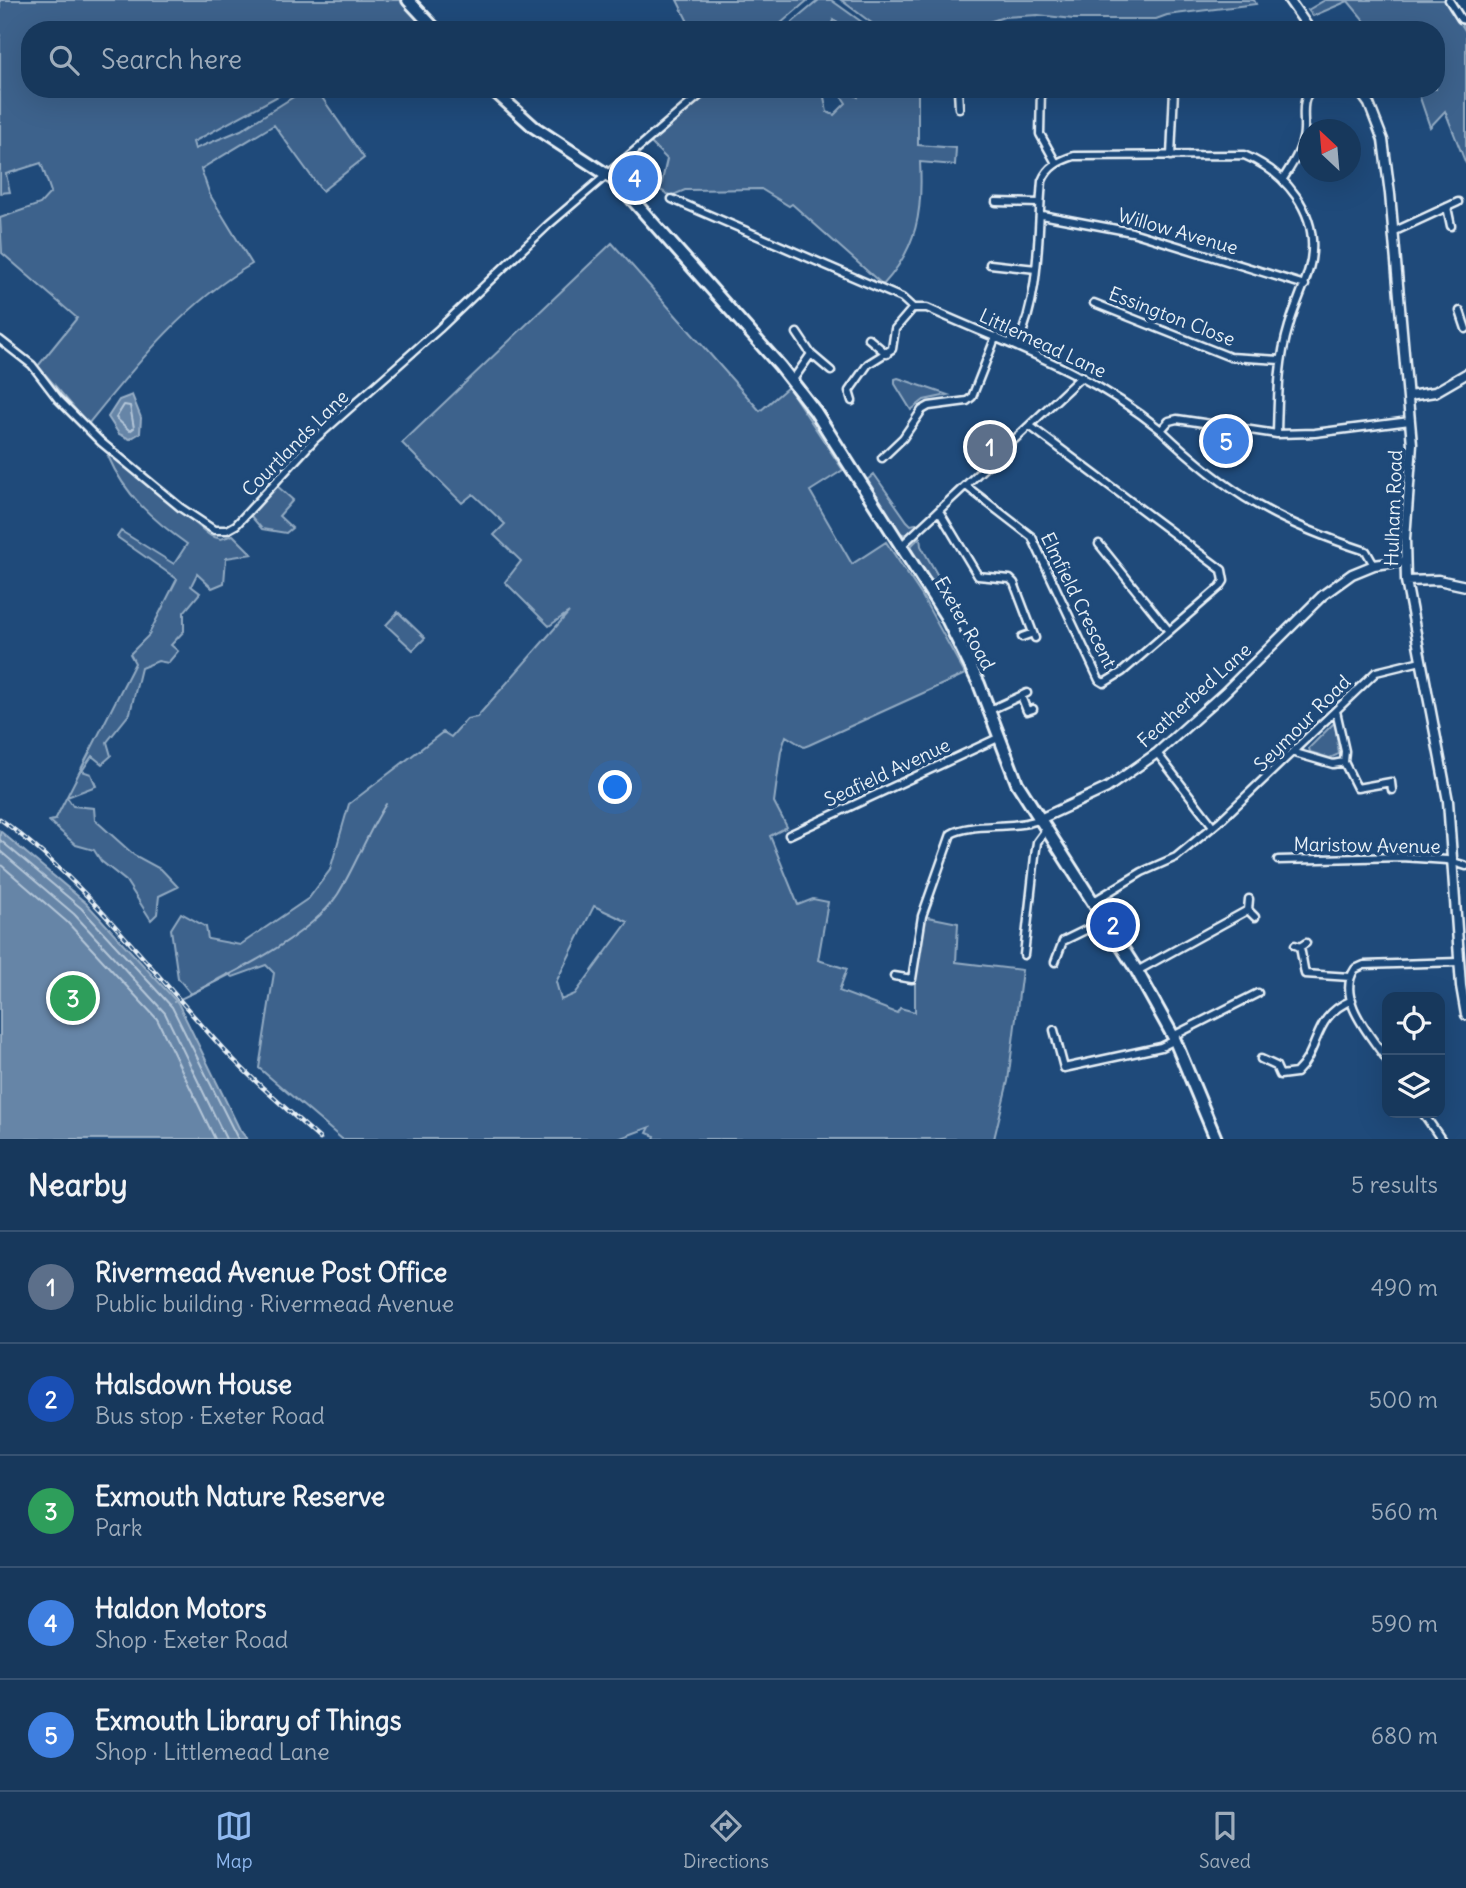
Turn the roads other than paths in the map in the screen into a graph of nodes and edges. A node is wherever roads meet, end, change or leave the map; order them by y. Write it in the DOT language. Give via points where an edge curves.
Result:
graph roads {
  1 [pos="408,0"];
  2 [pos="1289,0"];
  3 [pos="1449,0"];
  4 [pos="1466,20"];
  5 [pos="428,21"];
  6 [pos="1304,21"];
  7 [pos="502,98"];
  8 [pos="696,98"];
  9 [pos="958,98"];
  10 [pos="1041,98"];
  11 [pos="1174,98"];
  12 [pos="1306,98"];
  13 [pos="1364,98"];
  14 [pos="959,108"];
  15 [pos="1171,156"];
  16 [pos="1056,163"];
  17 [pos="607,173"];
  18 [pos="1283,179"];
  19 [pos="673,199"];
  20 [pos="996,202"];
  21 [pos="1458,202"];
  22 [pos="1040,203"];
  23 [pos="1447,207"];
  24 [pos="1042,215"];
  25 [pos="1451,226"];
  26 [pos="1393,232"];
  27 [pos="990,264"];
  28 [pos="1036,269"];
  29 [pos="1305,285"];
  30 [pos="1094,303"];
  31 [pos="913,308"];
  32 [pos="1460,312"];
  33 [pos="1466,329"];
  34 [pos="797,333"];
  35 [pos="996,336"];
  36 [pos="868,338"];
  37 [pos="0,340"];
  38 [pos="1017,345"];
  39 [pos="811,354"];
  40 [pos="887,354"];
  41 [pos="1281,360"];
  42 [pos="831,371"];
  43 [pos="1082,376"];
  44 [pos="1465,378"];
  45 [pos="792,381"];
  46 [pos="1409,396"];
  47 [pos="852,401"];
  48 [pos="1410,421"];
  49 [pos="1030,426"];
  50 [pos="1161,430"];
  51 [pos="1276,433"];
  52 [pos="881,458"];
  53 [pos="966,486"];
  54 [pos="939,512"];
  55 [pos="1112,545"];
  56 [pos="899,548"];
  57 [pos="1405,561"];
  58 [pos="1374,565"];
  59 [pos="1406,581"];
  60 [pos="1466,586"];
  61 [pos="1169,631"];
  62 [pos="1022,637"];
  63 [pos="1421,661"];
  64 [pos="1033,709"];
  65 [pos="988,710"];
  66 [pos="1336,711"];
  67 [pos="998,738"];
  68 [pos="1157,752"];
  69 [pos="1295,753"];
  70 [pos="1344,762"];
  71 [pos="1392,790"];
  72 [pos="1038,820"];
  73 [pos="1213,826"];
  74 [pos="1045,831"];
  75 [pos="789,835"];
  76 [pos="1278,860"];
  77 [pos="1454,864"];
  78 [pos="1466,866"];
  79 [pos="1249,899"];
  80 [pos="1094,901"];
  81 [pos="1248,910"];
  82 [pos="1255,918"];
  83 [pos="1106,920"];
  84 [pos="1300,945"];
  85 [pos="1024,955"];
  86 [pos="1055,962"];
  87 [pos="1460,962"];
  88 [pos="1137,971"];
  89 [pos="894,976"];
  90 [pos="1350,976"];
  91 [pos="1258,993"];
  92 [pos="1352,1000"];
  93 [pos="1466,1015"];
  94 [pos="1054,1030"];
  95 [pos="1174,1038"];
  96 [pos="1384,1055"];
  97 [pos="1261,1059"];
  98 [pos="1426,1118"];
  99 [pos="1216,1139"];
  100 [pos="1441,1139"];
  1 -- 5 [label="highway"];
  2 -- 6 [label="street"];
  3 -- 4 [label="street"];
  7 -- 17 [label="highway, Exeter Road" via="534,127"];
  8 -- 17 [label="street, Courtlands Lane"];
  9 -- 14 [label="street"];
  10 -- 16 [label="street" via="1040,134"];
  11 -- 15 [label="street"];
  12 -- 18 [label="street" via="1304,136"];
  13 -- 26 [label="street, Hulham Road" via="1383,140"];
  15 -- 16 [label="street" via="1074,156"];
  15 -- 18 [label="street" via="1244,155"];
  16 -- 22 [label="street" via="1045,173"];
  17 -- 37 [label="street, Courtlands Lane" via="315,439 227,530 214,530 181,508 100,445 33,365"];
  17 -- 45 [label="highway, Exeter Road"];
  18 -- 29 [label="street" via="1303,207 1310,231 1311,259"];
  19 -- 31 [label="street, Littlemead Lane" via="902,298"];
  20 -- 22 [label="street"];
  21 -- 23 [label="street"];
  22 -- 24 [label="street"];
  23 -- 25 [label="street"];
  23 -- 26 [label="street"];
  24 -- 28 [label="street"];
  24 -- 29 [label="street, Willow Avenue" via="1132,232"];
  26 -- 46 [label="street, Hulham Road"];
  27 -- 28 [label="street"];
  28 -- 38 [label="street"];
  29 -- 41 [label="street"];
  30 -- 41 [label="street, Essington Close" via="1230,357"];
  31 -- 35 [label="street, Littlemead Lane" via="927,308"];
  31 -- 40 [label="street" via="895,329"];
  32 -- 33 [label="street"];
  34 -- 39 [label="street"];
  35 -- 38 [label="street, Littlemead Lane"];
  35 -- 52 [label="street" via="972,397 922,410 903,438"];
  36 -- 40 [label="street"];
  38 -- 43 [label="street, Littlemead Lane"];
  39 -- 42 [label="street"];
  39 -- 45 [label="street"];
  40 -- 47 [label="street" via="861,373 849,391"];
  41 -- 51 [label="street"];
  43 -- 49 [label="street"];
  43 -- 50 [label="street, Littlemead Lane"];
  44 -- 46 [label="street" via="1435,392"];
  45 -- 56 [label="highway, Exeter Road"];
  46 -- 48 [label="street, Hulham Road"];
  48 -- 51 [label="street"];
  48 -- 57 [label="street, Hulham Road" via="1412,469"];
  49 -- 53 [label="street"];
  49 -- 61 [label="street, Elmfield Crescent" via="1222,570 1220,587"];
  50 -- 51 [label="street" via="1169,421 1186,419"];
  50 -- 58 [label="street, Littlemead Lane" via="1248,502 1325,539 1366,551"];
  53 -- 54 [label="street"];
  53 -- 61 [label="street, Elmfield Crescent" via="1031,537 1104,684"];
  54 -- 56 [label="street"];
  54 -- 62 [label="street" via="978,576 1013,583 1034,636"];
  55 -- 61 [label="street" via="1101,547"];
  56 -- 65 [label="highway, Exeter Road" via="945,615"];
  57 -- 58 [label="street, Featherbed Lane"];
  57 -- 59 [label="street, Hulham Road"];
  58 -- 68 [label="street, Featherbed Lane" via="1323,595 1224,694"];
  59 -- 60 [label="street" via="1438,580"];
  59 -- 63 [label="street, Hulham Road"];
  63 -- 66 [label="street, Seymour Road" via="1376,672"];
  63 -- 77 [label="street, Hulham Road" via="1448,801"];
  64 -- 65 [label="street" via="1027,711 1024,695"];
  65 -- 67 [label="highway, Exeter Road"];
  66 -- 69 [label="street, Seymour Road"];
  66 -- 70 [label="street"];
  67 -- 72 [label="highway, Exeter Road"];
  67 -- 75 [label="street, Seafield Avenue"];
  68 -- 72 [label="street, Featherbed Lane" via="1107,788"];
  68 -- 73 [label="street"];
  69 -- 70 [label="street" via="1333,764"];
  69 -- 73 [label="street, Seymour Road"];
  70 -- 71 [label="street" via="1357,788 1391,782"];
  72 -- 74 [label="highway, Exeter Road"];
  72 -- 89 [label="street, Featherbed Lane" via="951,834 922,916 912,979"];
  73 -- 80 [label="street, Seymour Road" via="1176,857"];
  74 -- 80 [label="highway, Exeter Road"];
  74 -- 85 [label="street" via="1037,842"];
  76 -- 77 [label="street, Maristow Avenue" via="1402,857"];
  77 -- 78 [label="street, Maristow Avenue"];
  77 -- 87 [label="street, Hulham Road"];
  79 -- 81 [label="street"];
  80 -- 83 [label="highway, Exeter Road"];
  81 -- 82 [label="street"];
  81 -- 88 [label="street"];
  83 -- 86 [label="street" via="1063,941"];
  83 -- 88 [label="highway, Exeter Road"];
  84 -- 90 [label="street" via="1305,974"];
  87 -- 90 [label="street" via="1364,965"];
  87 -- 93 [label="street, Hulham Road"];
  88 -- 95 [label="highway, Exeter Road"];
  90 -- 92 [label="street"];
  91 -- 95 [label="street"];
  92 -- 96 [label="street"];
  92 -- 97 [label="street" via="1323,1020 1296,1073 1280,1075 1276,1066"];
  94 -- 95 [label="street" via="1064,1068 1161,1046"];
  95 -- 99 [label="highway, Exeter Road"];
  98 -- 100 [label="street"];
}
